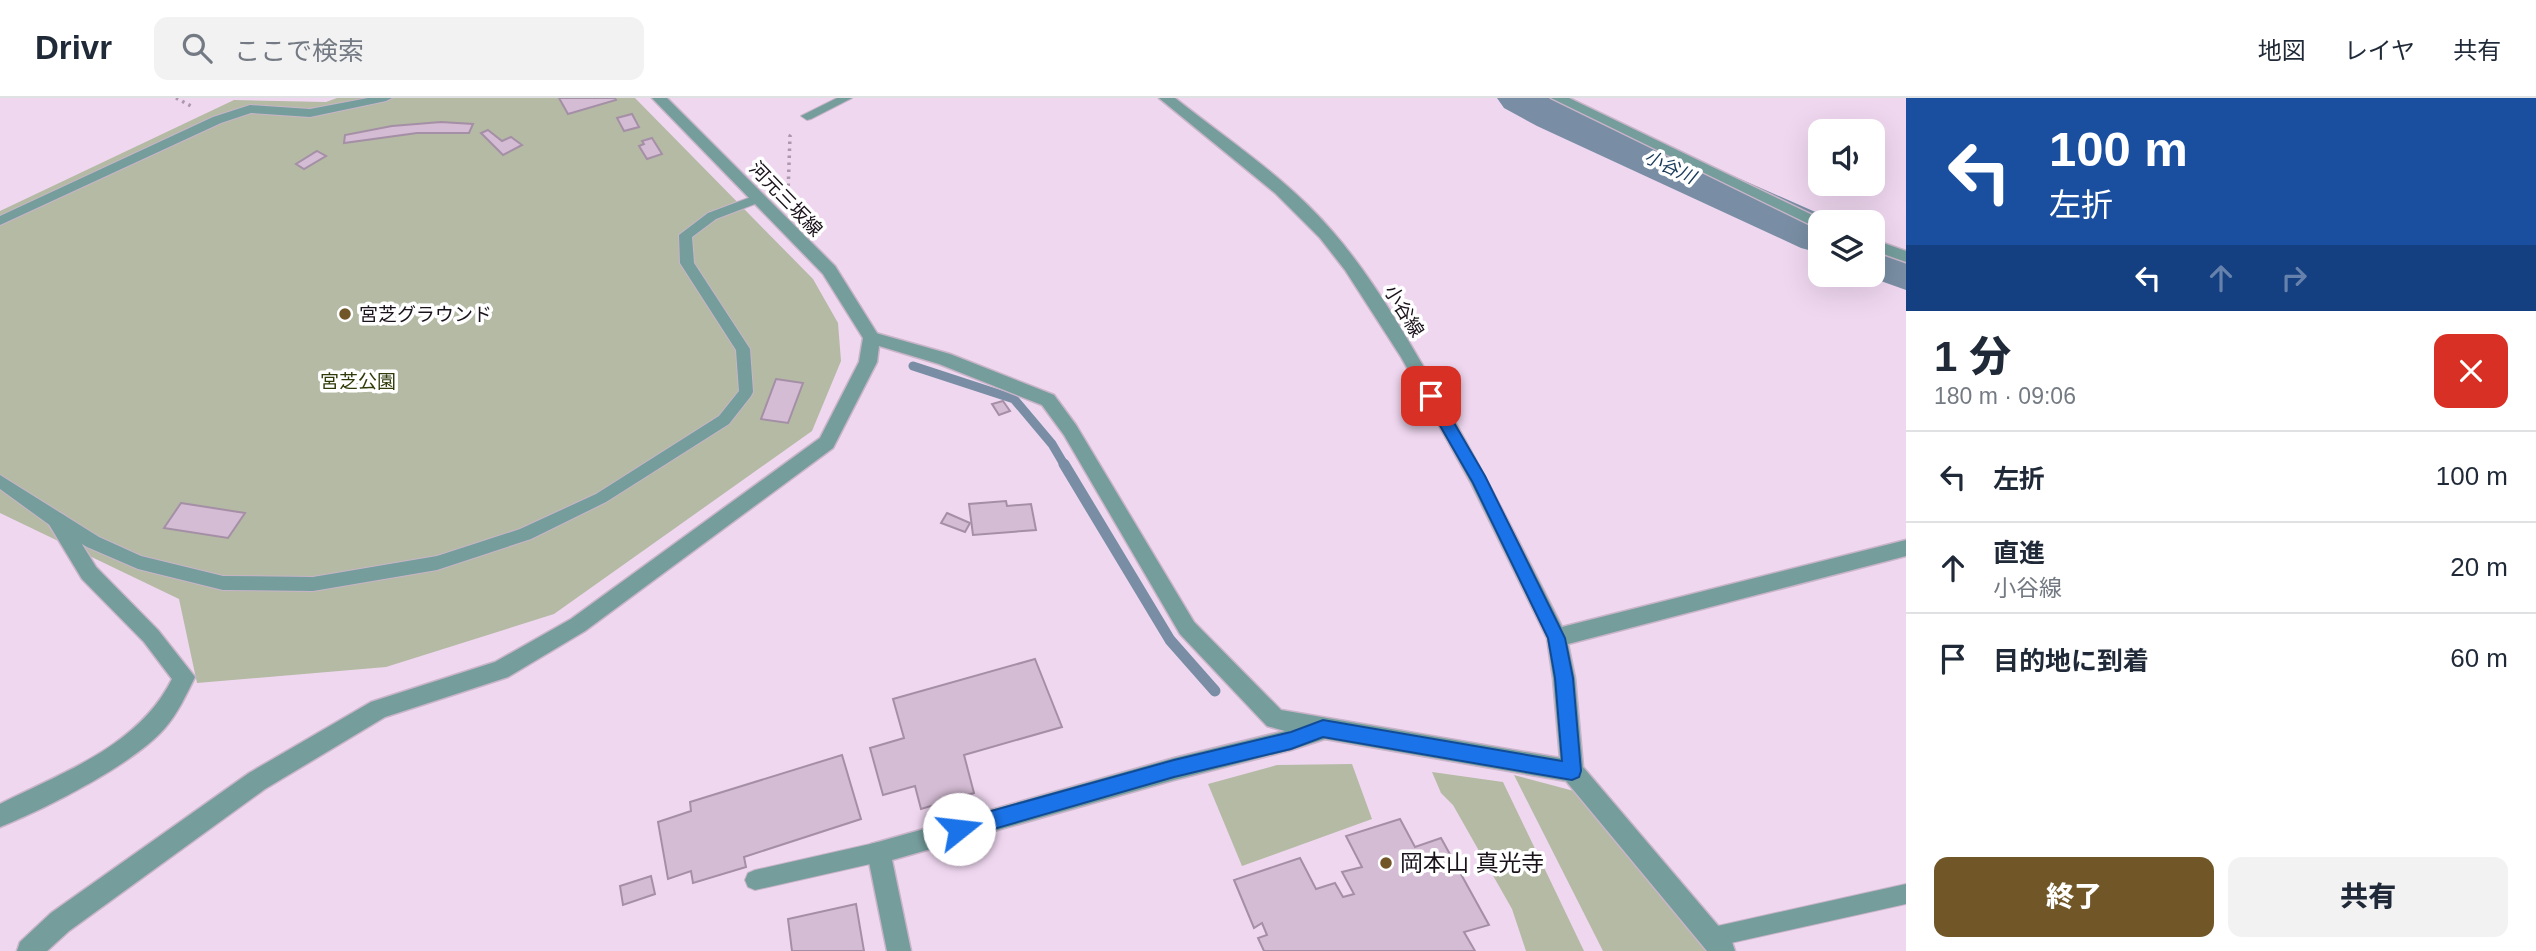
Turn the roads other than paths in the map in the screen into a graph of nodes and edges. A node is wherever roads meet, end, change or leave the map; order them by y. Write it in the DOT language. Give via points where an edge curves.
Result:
graph roads {
  1 [pos="386,98"];
  2 [pos="659,98"];
  3 [pos="846,98"];
  4 [pos="1166,98"];
  5 [pos="1558,98"];
  6 [pos="807,116"];
  7 [pos="759,198"];
  8 [pos="1808,217"];
  9 [pos="0,221"];
  10 [pos="1885,249"];
  11 [pos="1906,257"];
  12 [pos="872,338"];
  13 [pos="0,481"];
  14 [pos="57,520"];
  15 [pos="1906,548"];
  16 [pos="1557,638"];
  17 [pos="1323,729"];
  18 [pos="1572,771"];
  19 [pos="0,816"];
  20 [pos="879,852"];
  21 [pos="755,880"];
  22 [pos="1906,894"];
  23 [pos="1718,944"];
  24 [pos="29,951"];
  25 [pos="900,951"];
  1 -- 9 [label="lane" via="310,113 239,112"];
  2 -- 7 [label="street, 河元三坂線"];
  3 -- 6 [label="lane"];
  4 -- 16 [label="street, 小谷線" via="1280,191 1326,234 1351,266 1479,480"];
  5 -- 8 [label="street"];
  7 -- 12 [label="street, 河元三坂線" via="829,270"];
  7 -- 14 [label="lane" via="712,216 685,235 687,262 743,349 746,392 724,420 601,498 525,534 437,563 313,584 223,583 138,562"];
  10 -- 11 [label="street"];
  12 -- 17 [label="street" via="944,359 1048,400 1187,628 1275,719"];
  12 -- 24 [label="street" via="868,362 827,443 578,625 501,670 379,709 257,781 60,922"];
  13 -- 14 [label="lane"];
  14 -- 19 [label="street" via="89,573 184,677 153,726 114,755"];
  15 -- 16 [label="street"];
  16 -- 18 [label="street, 小谷線"];
  17 -- 18 [label="street"];
  17 -- 20 [label="street"];
  18 -- 23 [label="street"];
  20 -- 21 [label="lane"];
  20 -- 25 [label="street"];
  22 -- 23 [label="lane"];
}
